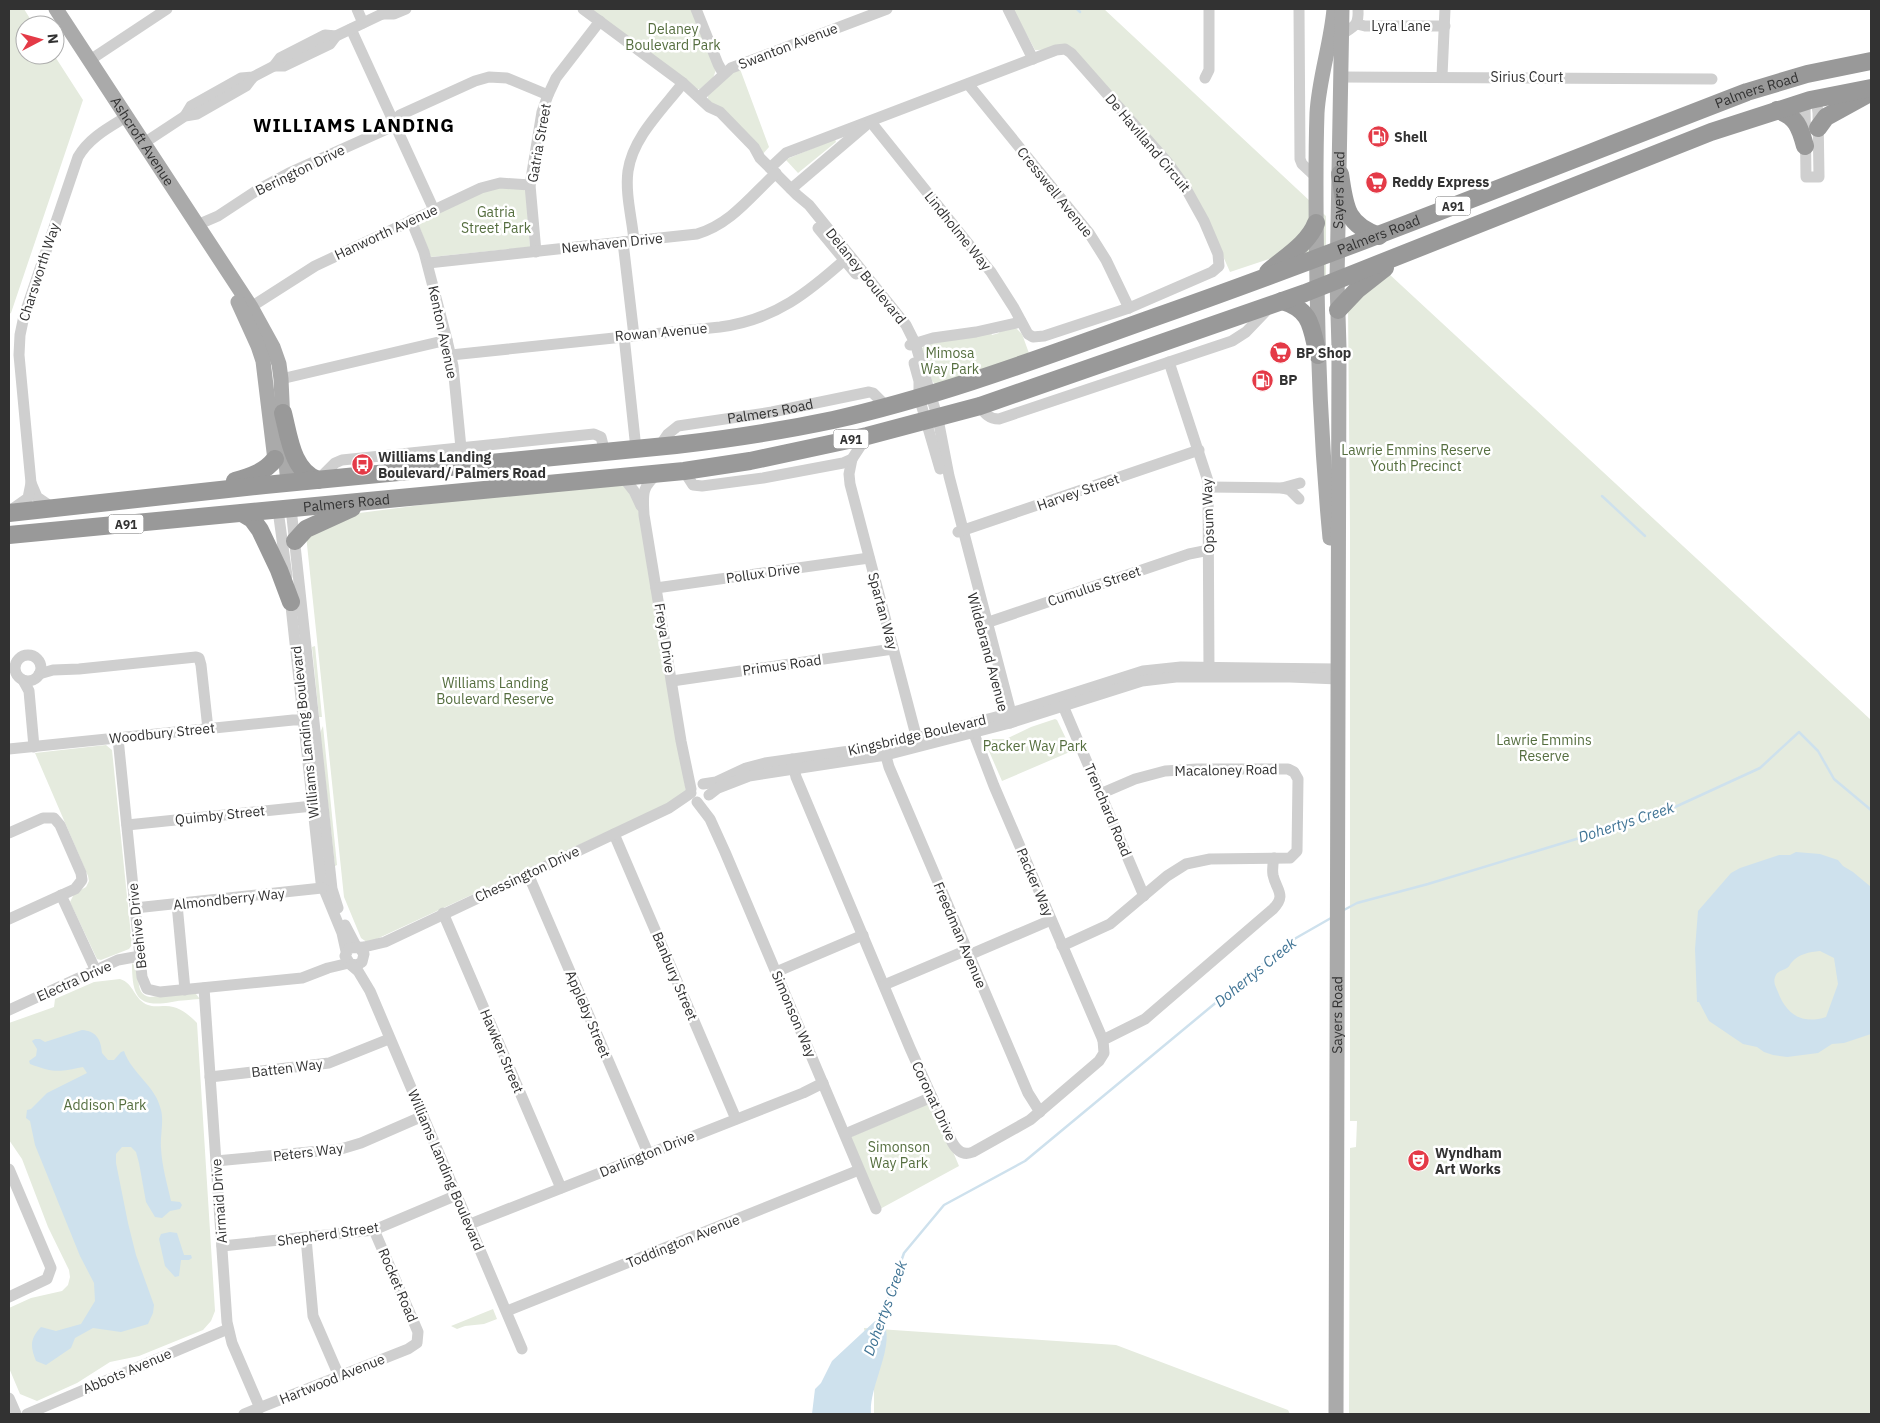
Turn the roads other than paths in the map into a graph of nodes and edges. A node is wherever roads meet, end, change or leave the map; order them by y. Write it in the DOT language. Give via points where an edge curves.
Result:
graph roads {
  1 [pos="56,9"];
  2 [pos="166,9"];
  3 [pos="357,9"];
  4 [pos="406,9"];
  5 [pos="583,9"];
  6 [pos="696,9"];
  7 [pos="887,9"];
  8 [pos="1008,9"];
  9 [pos="1209,9"];
  10 [pos="1299,9"];
  11 [pos="1334,9"];
  12 [pos="1342,9"];
  13 [pos="1358,9"];
  14 [pos="1445,9"];
  15 [pos="384,11"];
  16 [pos="600,21"];
  17 [pos="363,23"];
  18 [pos="1357,24"];
  19 [pos="1445,26"];
  20 [pos="351,28"];
  21 [pos="1342,34"];
  22 [pos="1033,59"];
  23 [pos="90,60"];
  24 [pos="1871,61"];
  25 [pos="723,73"];
  26 [pos="1806,74"];
  27 [pos="1341,76"];
  28 [pos="1442,76"];
  29 [pos="1205,78"];
  30 [pos="1712,79"];
  31 [pos="683,83"];
  32 [pos="968,84"];
  33 [pos="1871,88"];
  34 [pos="1871,93"];
  35 [pos="548,95"];
  36 [pos="699,97"];
  37 [pos="1811,100"];
  38 [pos="1777,110"];
  39 [pos="126,117"];
  40 [pos="394,122"];
  41 [pos="870,122"];
  42 [pos="1818,128"];
  43 [pos="842,138"];
  44 [pos="144,143"];
  45 [pos="1805,146"];
  46 [pos="773,170"];
  47 [pos="1340,174"];
  48 [pos="1317,178"];
  49 [pos="530,185"];
  50 [pos="794,192"];
  51 [pos="434,210"];
  52 [pos="411,220"];
  53 [pos="1316,223"];
  54 [pos="199,229"];
  55 [pos="1379,236"];
  56 [pos="629,241"];
  57 [pos="1338,251"];
  58 [pos="536,252"];
  59 [pos="1401,256"];
  60 [pos="847,257"];
  61 [pos="1316,259"];
  62 [pos="428,263"];
  63 [pos="227,272"];
  64 [pos="1258,280"];
  65 [pos="1337,281"];
  66 [pos="1317,289"];
  67 [pos="1278,303"];
  68 [pos="251,307"];
  69 [pos="1129,308"];
  70 [pos="1338,310"];
  71 [pos="1021,322"];
  72 [pos="629,336"];
  73 [pos="1044,336"];
  74 [pos="447,340"];
  75 [pos="912,344"];
  76 [pos="450,355"];
  77 [pos="1318,355"];
  78 [pos="1169,362"];
  79 [pos="282,379"];
  80 [pos="925,395"];
  81 [pos="980,406"];
  82 [pos="283,413"];
  83 [pos="931,420"];
  84 [pos="867,436"];
  85 [pos="461,448"];
  86 [pos="636,449"];
  87 [pos="1199,450"];
  88 [pos="605,453"];
  89 [pos="275,459"];
  90 [pos="852,459"];
  91 [pos="834,464"];
  92 [pos="684,471"];
  93 [pos="659,474"];
  94 [pos="623,477"];
  95 [pos="318,480"];
  96 [pos="31,483"];
  97 [pos="282,483"];
  98 [pos="1300,483"];
  99 [pos="850,484"];
  100 [pos="1209,487"];
  101 [pos="1282,488"];
  102 [pos="199,492"];
  103 [pos="1298,499"];
  104 [pos="366,502"];
  105 [pos="53,508"];
  106 [pos="285,509"];
  107 [pos="9,512"];
  108 [pos="242,513"];
  109 [pos="644,515"];
  110 [pos="960,532"];
  111 [pos="9,535"];
  112 [pos="295,541"];
  113 [pos="1209,550"];
  114 [pos="869,558"];
  115 [pos="656,588"];
  116 [pos="291,602"];
  117 [pos="1338,616"];
  118 [pos="984,624"];
  119 [pos="893,649"];
  120 [pos="36,658"];
  121 [pos="14,665"];
  122 [pos="92,667"];
  123 [pos="1209,672"];
  124 [pos="1338,674"];
  125 [pos="38,676"];
  126 [pos="9,678"];
  127 [pos="22,680"];
  128 [pos="672,681"];
  129 [pos="1061,702"];
  130 [pos="32,709"];
  131 [pos="1009,717"];
  132 [pos="309,721"];
  133 [pos="971,728"];
  134 [pos="208,729"];
  135 [pos="118,738"];
  136 [pos="917,742"];
  137 [pos="34,747"];
  138 [pos="9,749"];
  139 [pos="885,750"];
  140 [pos="793,764"];
  141 [pos="700,793"];
  142 [pos="1100,794"];
  143 [pos="313,806"];
  144 [pos="127,825"];
  145 [pos="9,833"];
  146 [pos="614,834"];
  147 [pos="1274,858"];
  148 [pos="528,874"];
  149 [pos="322,888"];
  150 [pos="61,895"];
  151 [pos="1144,896"];
  152 [pos="177,904"];
  153 [pos="135,908"];
  154 [pos="443,913"];
  155 [pos="9,919"];
  156 [pos="1051,920"];
  157 [pos="863,935"];
  158 [pos="1062,946"];
  159 [pos="968,952"];
  160 [pos="140,956"];
  161 [pos="354,956"];
  162 [pos="96,971"];
  163 [pos="776,972"];
  164 [pos="884,985"];
  165 [pos="204,988"];
  166 [pos="185,990"];
  167 [pos="9,1010"];
  168 [pos="389,1039"];
  169 [pos="1103,1040"];
  170 [pos="210,1077"];
  171 [pos="823,1083"];
  172 [pos="932,1097"];
  173 [pos="1040,1112"];
  174 [pos="423,1116"];
  175 [pos="736,1119"];
  176 [pos="844,1134"];
  177 [pos="648,1154"];
  178 [pos="216,1161"];
  179 [pos="9,1169"];
  180 [pos="859,1170"];
  181 [pos="561,1188"];
  182 [pos="457,1195"];
  183 [pos="876,1209"];
  184 [pos="470,1224"];
  185 [pos="374,1230"];
  186 [pos="306,1238"];
  187 [pos="222,1246"];
  188 [pos="9,1297"];
  189 [pos="506,1311"];
  190 [pos="228,1329"];
  191 [pos="418,1340"];
  192 [pos="522,1349"];
  193 [pos="339,1376"];
  194 [pos="9,1398"];
  195 [pos="260,1408"];
  196 [pos="16,1414"];
  197 [pos="27,1414"];
  198 [pos="244,1414"];
  199 [pos="1336,1414"];
  1 -- 23 [label="main road, Ashcroft Avenue"];
  2 -- 23 [label="street"];
  3 -- 17 [label="street"];
  4 -- 15 [label="street" via="394,14"];
  5 -- 16 [label="street, Delaney Boulevard"];
  6 -- 25 [label="street"];
  7 -- 25 [label="street, Swanton Avenue"];
  8 -- 22 [label="street"];
  9 -- 29 [label="street" via="1209,70"];
  10 -- 48 [label="street, Sayers Road" via="1300,159"];
  11 -- 48 [label="main road, Sayers Road" via="1320,80"];
  12 -- 21 [label="main road, Sayers Road"];
  13 -- 18 [label="street"];
  14 -- 19 [label="street"];
  15 -- 17 [label="street"];
  16 -- 31 [label="street, Delaney Boulevard"];
  16 -- 35 [label="street, Gatria Street" via="556,78"];
  17 -- 20 [label="street"];
  18 -- 19 [label="street, Lyra Lane"];
  18 -- 21 [label="street"];
  19 -- 28 [label="street"];
  20 -- 40 [label="street"];
  20 -- 44 [label="street" via="336,36 330,44 253,77 246,86 197,114 185,116"];
  21 -- 27 [label="main road, Sayers Road"];
  22 -- 32 [label="street, De Havilland Circuit"];
  22 -- 69 [label="street, De Havilland Circuit" via="1060,49 1071,53 1178,175 1198,208 1218,254 1220,264 1215,271"];
  23 -- 39 [label="main road, Ashcroft Avenue"];
  24 -- 26 [label="highway, Palmers Road / A91"];
  25 -- 36 [label="street, Swanton Avenue"];
  26 -- 37 [label="highway"];
  26 -- 55 [label="highway, Palmers Road / A91" via="1747,92"];
  27 -- 28 [label="street, Sirius Court"];
  27 -- 47 [label="main road, Sayers Road"];
  28 -- 30 [label="street, Sirius Court"];
  31 -- 36 [label="street, Delaney Boulevard"];
  31 -- 56 [label="street" via="643,134 634,151 628,172"];
  32 -- 41 [label="street, De Havilland Circuit"];
  32 -- 69 [label="street, Cresswell Avenue" via="1089,233"];
  33 -- 37 [label="highway, Palmers Road / A91"];
  34 -- 42 [label="highway" via="1826,117"];
  35 -- 40 [label="street, Berington Drive" via="507,78 489,77 400,115"];
  35 -- 49 [label="street, Gatria Street"];
  36 -- 46 [label="street, Delaney Boulevard" via="749,152"];
  37 -- 38 [label="highway, Palmers Road / A91"];
  37 -- 42 [label="street"];
  37 -- 45 [label="street"];
  38 -- 45 [label="highway" via="1792,118 1801,131"];
  38 -- 59 [label="highway, Palmers Road / A91" via="1702,135"];
  39 -- 44 [label="main road, Ashcroft Avenue"];
  39 -- 96 [label="street, Charsworth Way" via="94,137 78,157 21,326 19,362"];
  40 -- 51 [label="street"];
  40 -- 54 [label="street, Berington Drive" via="387,129 273,181"];
  41 -- 43 [label="street, De Havilland Circuit"];
  41 -- 71 [label="street, Lindholme Way" via="991,272"];
  42 -- 45 [label="street" via="1819,177 1806,177"];
  43 -- 46 [label="street, De Havilland Circuit" via="786,153"];
  43 -- 50 [label="street, De Havilland Circuit"];
  44 -- 54 [label="main road, Ashcroft Avenue"];
  46 -- 50 [label="street, Delaney Boulevard"];
  46 -- 56 [label="street, Newhaven Drive" via="729,219 713,228 687,236"];
  47 -- 55 [label="highway" via="1345,206 1351,216 1366,232"];
  47 -- 57 [label="main road, Sayers Road"];
  48 -- 53 [label="main road, Sayers Road"];
  49 -- 51 [label="street, Hanworth Avenue" via="488,186"];
  49 -- 58 [label="street, Gatria Street"];
  50 -- 60 [label="street, Delaney Boulevard" via="809,205"];
  51 -- 52 [label="street, Hanworth Avenue"];
  52 -- 62 [label="street, Kenton Avenue"];
  52 -- 68 [label="street, Hanworth Avenue" via="315,266"];
  53 -- 61 [label="main road, Sayers Road"];
  53 -- 64 [label="highway" via="1308,238"];
  54 -- 63 [label="main road, Ashcroft Avenue"];
  55 -- 57 [label="highway, Palmers Road / A91"];
  56 -- 58 [label="street, Newhaven Drive"];
  56 -- 72 [label="street"];
  57 -- 61 [label="highway, Palmers Road / A91"];
  57 -- 65 [label="main road, Sayers Road"];
  58 -- 62 [label="street, Newhaven Drive"];
  59 -- 65 [label="highway, Palmers Road / A91"];
  59 -- 70 [label="highway" via="1357,290"];
  60 -- 72 [label="street, Rowan Avenue" via="799,297 757,319"];
  60 -- 75 [label="street, Delaney Boulevard" via="904,321"];
  61 -- 64 [label="highway, Palmers Road / A91"];
  61 -- 66 [label="main road, Sayers Road"];
  62 -- 74 [label="street, Kenton Avenue"];
  63 -- 68 [label="main road, Ashcroft Avenue"];
  63 -- 89 [label="main road, Ashcroft Avenue" via="263,361"];
  64 -- 80 [label="highway, Palmers Road / A91" via="986,377"];
  65 -- 66 [label="highway, Palmers Road / A91"];
  65 -- 70 [label="main road, Sayers Road"];
  66 -- 67 [label="highway, Palmers Road / A91"];
  66 -- 77 [label="main road, Sayers Road"];
  67 -- 77 [label="highway" via="1295,305 1305,314"];
  67 -- 78 [label="street, Palmers Road" via="1237,339"];
  67 -- 81 [label="highway, Palmers Road / A91"];
  68 -- 79 [label="main road, Ashcroft Avenue" via="273,347"];
  69 -- 73 [label="street, De Havilland Circuit"];
  70 -- 117 [label="main road, Sayers Road"];
  71 -- 73 [label="street, Lindholme Way" via="1030,336"];
  71 -- 75 [label="street"];
  72 -- 76 [label="street, Rowan Avenue"];
  72 -- 86 [label="street"];
  74 -- 76 [label="street, Kenton Avenue"];
  74 -- 79 [label="street"];
  75 -- 80 [label="street, Delaney Boulevard"];
  76 -- 85 [label="street, Kenton Avenue"];
  77 -- 117 [label="main road, Sayers Road" via="1322,458"];
  78 -- 81 [label="street, Palmers Road" via="999,419 992,419"];
  78 -- 87 [label="street, Opsum Way"];
  79 -- 82 [label="main road, Ashcroft Avenue"];
  80 -- 83 [label="street, Wildebrand Avenue"];
  80 -- 86 [label="highway, Palmers Road / A91" via="787,429 723,440"];
  81 -- 83 [label="highway, Palmers Road / A91"];
  82 -- 95 [label="highway" via="296,459 306,474"];
  82 -- 97 [label="main road, Ashcroft Avenue"];
  83 -- 84 [label="highway, Palmers Road / A91"];
  83 -- 110 [label="street, Wildebrand Avenue"];
  84 -- 90 [label="street"];
  84 -- 92 [label="highway, Palmers Road / A91" via="750,462"];
  85 -- 88 [label="street, Palmers Road" via="594,434 601,437"];
  85 -- 95 [label="street, Palmers Road" via="342,460"];
  86 -- 88 [label="highway, Palmers Road / A91"];
  87 -- 100 [label="street, Opsum Way"];
  87 -- 110 [label="street, Harvey Street"];
  88 -- 95 [label="highway, Palmers Road / A91"];
  89 -- 97 [label="main road, Ashcroft Avenue"];
  89 -- 102 [label="highway" via="249,477"];
  90 -- 91 [label="street"];
  90 -- 99 [label="street, Spartan Way"];
  91 -- 92 [label="street" via="702,486 693,485"];
  91 -- 99 [label="street, Spartan Way" via="843,471"];
  92 -- 93 [label="highway, Palmers Road / A91"];
  93 -- 94 [label="highway, Palmers Road / A91"];
  93 -- 109 [label="street, Freya Drive" via="649,481 644,490"];
  94 -- 104 [label="highway, Palmers Road / A91"];
  94 -- 109 [label="street, Freya Drive" via="638,497"];
  95 -- 97 [label="highway, Palmers Road / A91"];
  96 -- 105 [label="street" via="37,497"];
  96 -- 107 [label="street" via="25,502"];
  97 -- 102 [label="highway, Palmers Road / A91"];
  97 -- 106 [label="highway"];
  98 -- 101 [label="street"];
  99 -- 114 [label="street, Spartan Way"];
  100 -- 101 [label="street"];
  100 -- 113 [label="street, Opsum Way"];
  101 -- 103 [label="street" via="1290,490"];
  102 -- 105 [label="highway, Palmers Road / A91"];
  104 -- 106 [label="highway, Palmers Road / A91"];
  104 -- 112 [label="highway" via="306,529"];
  105 -- 107 [label="highway, Palmers Road / A91"];
  106 -- 108 [label="highway, Palmers Road / A91"];
  106 -- 112 [label="street, Williams Landing Boulevard"];
  106 -- 116 [label="street, Williams Landing Boulevard"];
  108 -- 111 [label="highway, Palmers Road / A91"];
  108 -- 116 [label="highway" via="252,519 260,530"];
  109 -- 115 [label="street, Freya Drive"];
  110 -- 118 [label="street, Wildebrand Avenue"];
  112 -- 132 [label="street, Williams Landing Boulevard"];
  113 -- 118 [label="street, Cumulus Street"];
  113 -- 123 [label="street, Opsum Way"];
  114 -- 115 [label="street, Pollux Drive"];
  114 -- 119 [label="street, Spartan Way"];
  115 -- 128 [label="street, Freya Drive"];
  116 -- 132 [label="street, Williams Landing Boulevard"];
  117 -- 124 [label="main road, Sayers Road"];
  118 -- 131 [label="street, Wildebrand Avenue"];
  119 -- 128 [label="street, Primus Road"];
  119 -- 136 [label="street, Spartan Way"];
  120 -- 121 [label="street" via="28,655"];
  120 -- 121 [label="street" via="26,644"];
  120 -- 122 [label="street" via="70,666"];
  120 -- 125 [label="street" via="40,666"];
  121 -- 127 [label="street"];
  122 -- 125 [label="street" via="53,670"];
  122 -- 134 [label="street" via="199,658"];
  123 -- 124 [label="street, Kingsbridge Boulevard"];
  123 -- 129 [label="street, Kingsbridge Boulevard" via="1116,683"];
  124 -- 199 [label="main road, Sayers Road"];
  125 -- 127 [label="street"];
  125 -- 130 [label="street" via="33,688"];
  126 -- 127 [label="street"];
  127 -- 130 [label="street" via="29,691"];
  128 -- 141 [label="street, Freya Drive" via="681,741"];
  129 -- 131 [label="street, Kingsbridge Boulevard"];
  129 -- 142 [label="street, Trenchard Road"];
  130 -- 137 [label="street"];
  131 -- 133 [label="street, Kingsbridge Boulevard"];
  132 -- 134 [label="street, Woodbury Street"];
  132 -- 143 [label="street, Williams Landing Boulevard"];
  132 -- 161 [label="street, Williams Landing Boulevard" via="332,889"];
  133 -- 136 [label="street, Kingsbridge Boulevard"];
  133 -- 156 [label="street, Packer Way"];
  134 -- 135 [label="street, Woodbury Street"];
  135 -- 137 [label="street, Woodbury Street"];
  135 -- 144 [label="street, Beehive Drive"];
  136 -- 139 [label="street, Kingsbridge Boulevard"];
  137 -- 138 [label="street, Woodbury Street"];
  139 -- 140 [label="street, Kingsbridge Boulevard"];
  139 -- 159 [label="street, Freedman Avenue" via="889,767"];
  140 -- 141 [label="street, Kingsbridge Boulevard" via="746,768"];
  140 -- 157 [label="street, Coronat Drive"];
  141 -- 146 [label="street, Chessington Drive"];
  141 -- 163 [label="street, Simonson Way"];
  142 -- 147 [label="street, Macaloney Road" via="1144,776 1175,770 1284,768 1297,776 1297,851 1290,858"];
  142 -- 151 [label="street, Trenchard Road"];
  143 -- 144 [label="street, Quimby Street"];
  143 -- 149 [label="street, Williams Landing Boulevard"];
  144 -- 153 [label="street, Beehive Drive"];
  145 -- 150 [label="street" via="43,818 57,820 82,880 75,889"];
  146 -- 148 [label="street, Chessington Drive"];
  146 -- 175 [label="street, Banbury Street"];
  147 -- 151 [label="street" via="1194,861 1175,870"];
  147 -- 169 [label="street" via="1273,876 1280,897 1277,905 1145,1020"];
  148 -- 154 [label="street, Chessington Drive"];
  148 -- 177 [label="street, Appleby Street"];
  149 -- 152 [label="street, Almondberry Way"];
  149 -- 161 [label="street, Williams Landing Boulevard"];
  150 -- 155 [label="street"];
  150 -- 162 [label="street"];
  151 -- 158 [label="street" via="1110,924"];
  152 -- 153 [label="street, Almondberry Way"];
  152 -- 166 [label="street"];
  153 -- 160 [label="street, Beehive Drive"];
  154 -- 161 [label="street, Chessington Drive"];
  154 -- 181 [label="street, Hawker Street"];
  156 -- 158 [label="street, Packer Way"];
  156 -- 159 [label="street"];
  157 -- 163 [label="street"];
  157 -- 164 [label="street, Coronat Drive"];
  158 -- 169 [label="street, Packer Way"];
  159 -- 164 [label="street"];
  159 -- 173 [label="street, Freedman Avenue" via="1028,1093"];
  160 -- 162 [label="street, Electra Drive" via="118,960"];
  160 -- 166 [label="street, Beehive Drive" via="142,978 147,989 156,992"];
  161 -- 165 [label="street, Beehive Drive" via="309,976"];
  161 -- 168 [label="street, Williams Landing Boulevard"];
  162 -- 167 [label="street, Electra Drive"];
  163 -- 171 [label="street, Simonson Way"];
  164 -- 172 [label="street, Coronat Drive"];
  165 -- 166 [label="street, Beehive Drive"];
  165 -- 170 [label="street, Airmaid Drive"];
  168 -- 170 [label="street, Batten Way" via="329,1063"];
  168 -- 174 [label="street, Williams Landing Boulevard"];
  169 -- 173 [label="street, Coronat Drive" via="1102,1057"];
  170 -- 178 [label="street, Airmaid Drive"];
  171 -- 175 [label="street, Darlington Drive"];
  171 -- 176 [label="street, Simonson Way"];
  172 -- 173 [label="street, Coronat Drive" via="952,1142 964,1153 973,1152 1012,1131"];
  172 -- 176 [label="street"];
  174 -- 178 [label="street, Peters Way" via="341,1149"];
  174 -- 182 [label="street, Williams Landing Boulevard"];
  175 -- 177 [label="street, Darlington Drive"];
  176 -- 180 [label="street, Simonson Way"];
  177 -- 181 [label="street, Darlington Drive"];
  178 -- 187 [label="street, Airmaid Drive"];
  179 -- 188 [label="street" via="51,1268 47,1279"];
  180 -- 183 [label="street, Simonson Way"];
  180 -- 189 [label="street, Toddington Avenue"];
  181 -- 184 [label="street, Darlington Drive"];
  182 -- 184 [label="street, Williams Landing Boulevard"];
  182 -- 185 [label="street, Shepherd Street"];
  184 -- 189 [label="street, Williams Landing Boulevard"];
  185 -- 186 [label="street, Shepherd Street"];
  185 -- 191 [label="street, Rocket Road" via="418,1332"];
  186 -- 187 [label="street, Shepherd Street"];
  186 -- 193 [label="street" via="313,1316"];
  187 -- 190 [label="street, Airmaid Drive"];
  189 -- 192 [label="street, Williams Landing Boulevard"];
  190 -- 195 [label="street, Airmaid Drive"];
  190 -- 197 [label="street, Abbots Avenue"];
  191 -- 193 [label="street, Hartwood Avenue" via="408,1349"];
  193 -- 195 [label="street, Hartwood Avenue"];
  194 -- 196 [label="street"];
  195 -- 198 [label="street, Hartwood Avenue"];
}
